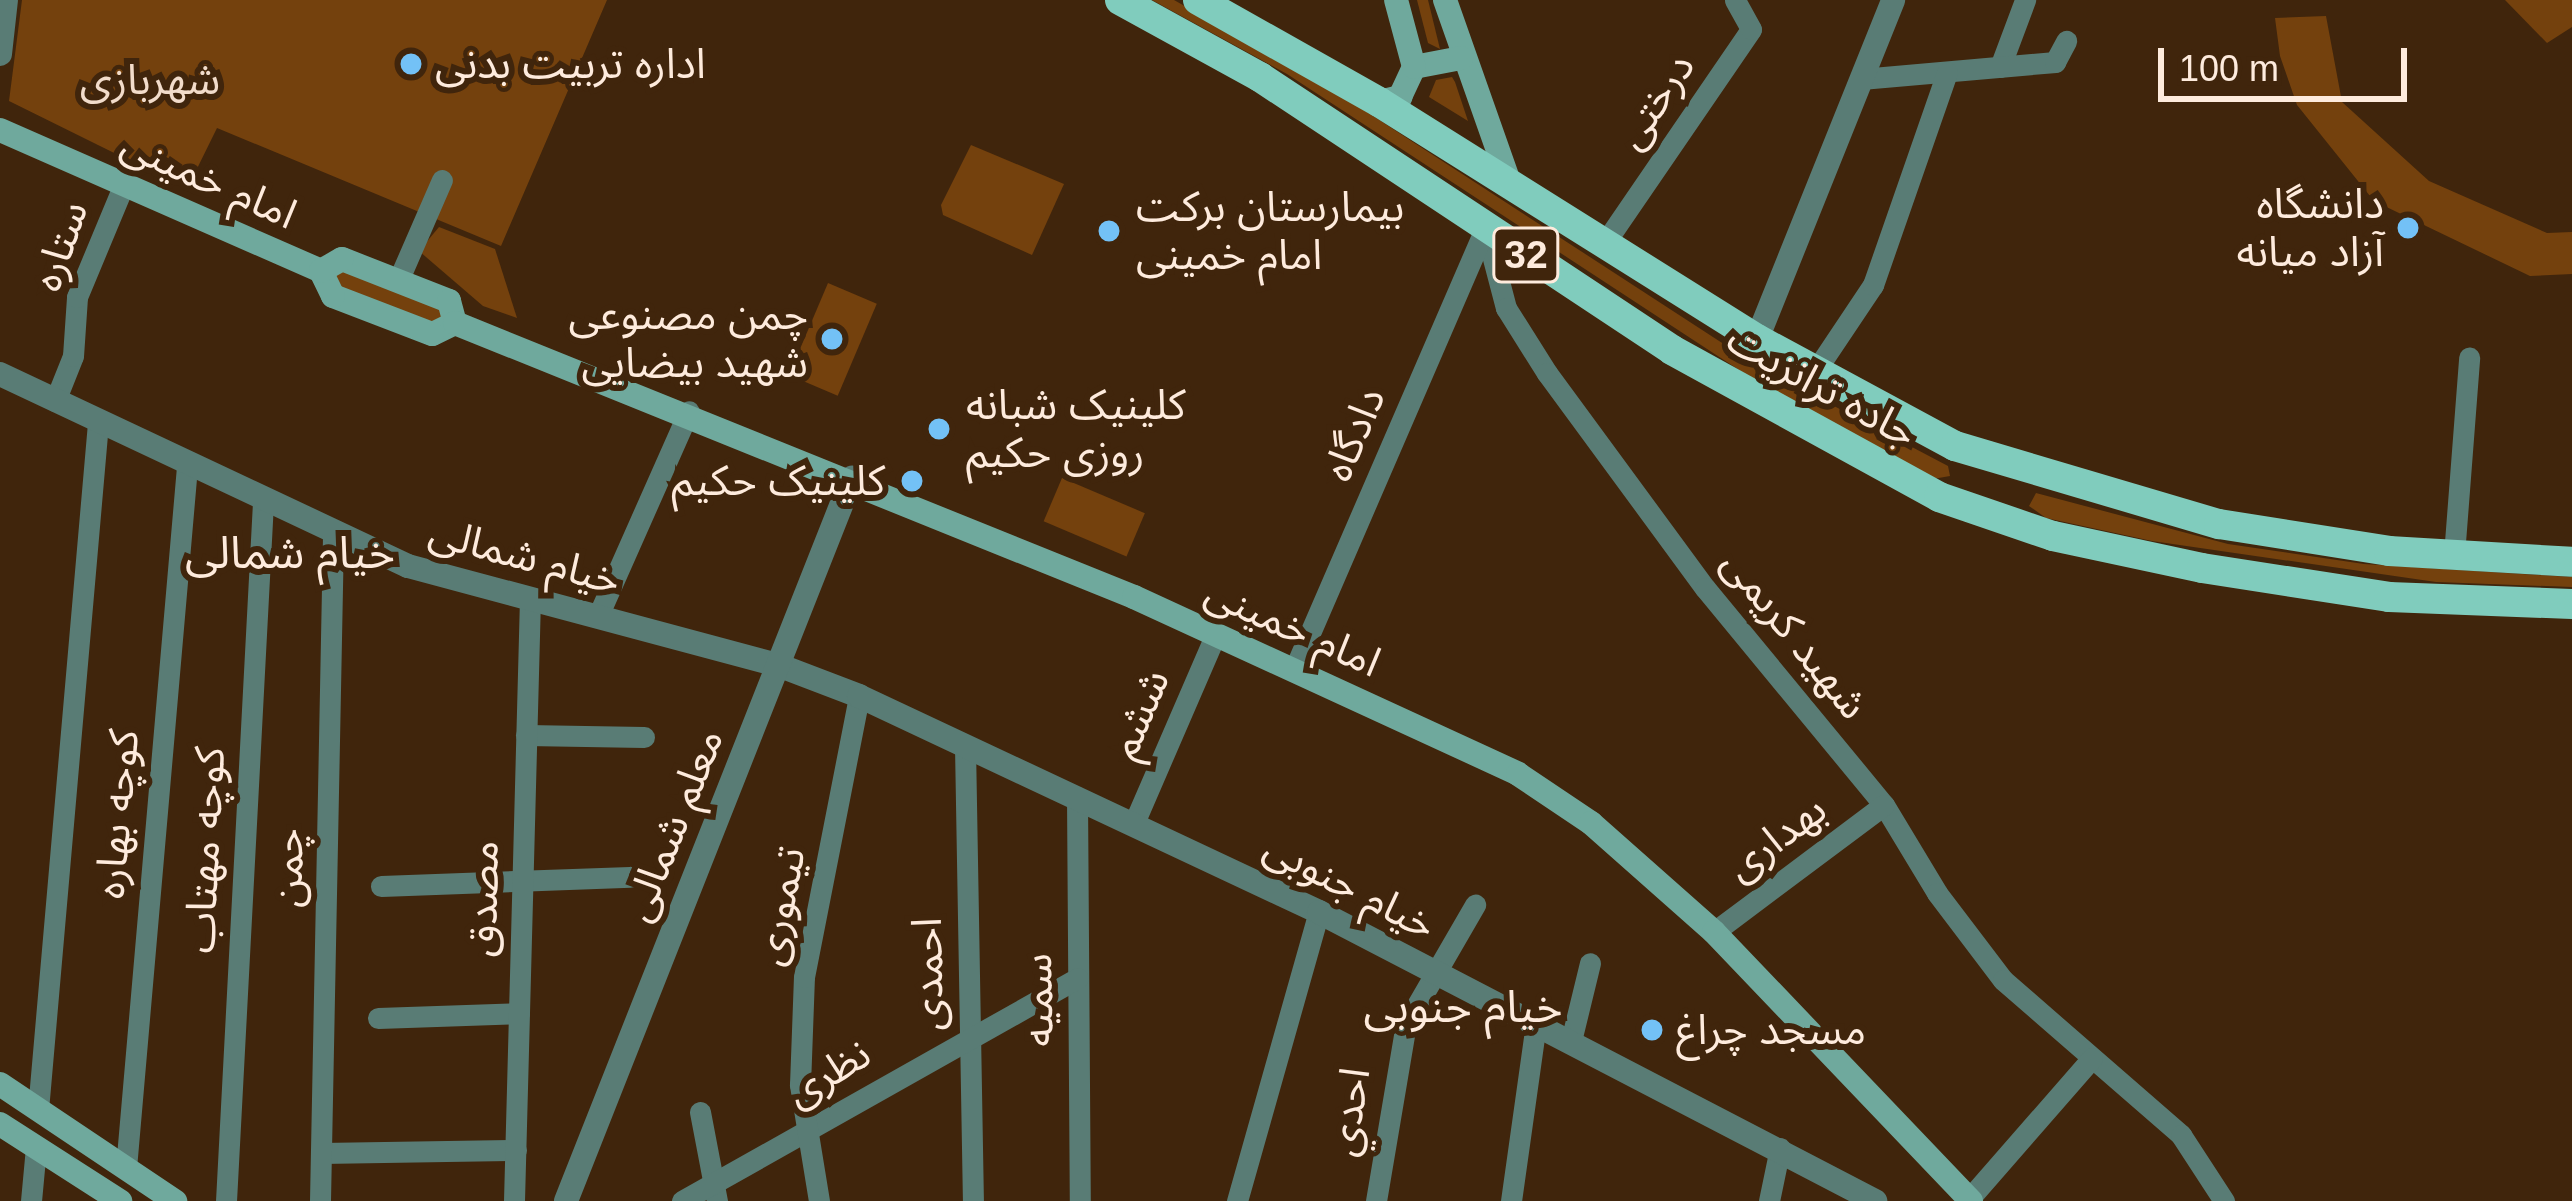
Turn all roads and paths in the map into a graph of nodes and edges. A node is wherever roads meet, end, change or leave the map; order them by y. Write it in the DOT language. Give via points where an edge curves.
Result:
graph roads {
  1 [pos="6,0"];
  2 [pos="1120,0"];
  3 [pos="1198,0"];
  4 [pos="1396,0"];
  5 [pos="1445,0"];
  6 [pos="1735,0"];
  7 [pos="1893,0"];
  8 [pos="2025,0"];
  9 [pos="2066,41"];
  10 [pos="0,54"];
  11 [pos="1461,58"];
  12 [pos="1414,67"];
  13 [pos="2000,67"];
  14 [pos="1947,72"];
  15 [pos="1861,80"];
  16 [pos="1379,102"];
  17 [pos="0,130"];
  18 [pos="442,179"];
  19 [pos="1509,182"];
  20 [pos="124,184"];
  21 [pos="1485,228"];
  22 [pos="1604,244"];
  23 [pos="321,271"];
  24 [pos="398,280"];
  25 [pos="455,323"];
  26 [pos="1757,340"];
  27 [pos="2469,358"];
  28 [pos="1814,373"];
  29 [pos="0,374"];
  30 [pos="55,401"];
  31 [pos="689,411"];
  32 [pos="98,423"];
  33 [pos="1955,446"];
  34 [pos="187,466"];
  35 [pos="852,478"];
  36 [pos="2066,484"];
  37 [pos="1939,496"];
  38 [pos="262,502"];
  39 [pos="2053,536"];
  40 [pos="333,537"];
  41 [pos="2454,555"];
  42 [pos="2572,562"];
  43 [pos="530,598"];
  44 [pos="2572,604"];
  45 [pos="598,616"];
  46 [pos="1215,636"];
  47 [pos="778,665"];
  48 [pos="1294,670"];
  49 [pos="859,697"];
  50 [pos="526,735"];
  51 [pos="644,736"];
  52 [pos="965,746"];
  53 [pos="1077,797"];
  54 [pos="1884,805"];
  55 [pos="1134,823"];
  56 [pos="630,877"];
  57 [pos="523,882"];
  58 [pos="381,886"];
  59 [pos="1475,904"];
  60 [pos="1319,912"];
  61 [pos="1714,932"];
  62 [pos="1590,963"];
  63 [pos="1439,974"];
  64 [pos="1077,978"];
  65 [pos="520,1013"];
  66 [pos="378,1018"];
  67 [pos="1536,1024"];
  68 [pos="968,1035"];
  69 [pos="1571,1041"];
  70 [pos="2092,1058"];
  71 [pos="0,1084"];
  72 [pos="38,1110"];
  73 [pos="700,1112"];
  74 [pos="0,1124"];
  75 [pos="806,1131"];
  76 [pos="36,1147"];
  77 [pos="1780,1148"];
  78 [pos="516,1150"];
  79 [pos="321,1153"];
  80 [pos="126,1168"];
  81 [pos="716,1193"];
  82 [pos="1970,1200"];
  83 [pos="32,1201"];
  84 [pos="120,1201"];
  85 [pos="175,1201"];
  86 [pos="226,1201"];
  87 [pos="320,1201"];
  88 [pos="514,1201"];
  89 [pos="566,1201"];
  90 [pos="682,1201"];
  91 [pos="819,1201"];
  92 [pos="973,1201"];
  93 [pos="1080,1201"];
  94 [pos="1237,1201"];
  95 [pos="1376,1201"];
  96 [pos="1511,1201"];
  97 [pos="1769,1201"];
  98 [pos="1875,1201"];
  99 [pos="2224,1201"];
  1 -- 10 [label="street"];
  2 -- 21 [label="main road, جاده ترانزیت / 32" via="1260,77"];
  3 -- 16 [label="main road, جاده ترانزیت / 32"];
  4 -- 12 [label="main road"];
  5 -- 11 [label="main road"];
  6 -- 22 [label="street, درختی" via="1751,29"];
  7 -- 15 [label="street"];
  8 -- 13 [label="street"];
  9 -- 13 [label="street" via="2055,62"];
  11 -- 12 [label="main road"];
  11 -- 19 [label="main road"];
  12 -- 16 [label="main road" via="1400,97"];
  13 -- 14 [label="street"];
  14 -- 15 [label="street"];
  14 -- 28 [label="street" via="1873,285"];
  15 -- 26 [label="street"];
  16 -- 19 [label="main road, جاده ترانزیت / 32"];
  17 -- 20 [label="main road, امام خمینی"];
  18 -- 24 [label="street"];
  19 -- 22 [label="main road, جاده ترانزیت / 32"];
  20 -- 23 [label="main road, امام خمینی"];
  20 -- 30 [label="street, ستاره" via="77,297 73,356"];
  21 -- 37 [label="main road, جاده ترانزیت / 32" via="1672,350"];
  21 -- 48 [label="street, دادگاه"];
  21 -- 54 [label="street, شهید کریمی" via="1506,308 1547,374 1715,601"];
  22 -- 26 [label="main road, جاده ترانزیت / 32"];
  23 -- 24 [label="main road" via="342,259"];
  23 -- 25 [label="main road" via="333,296 432,334"];
  24 -- 25 [label="main road" via="449,301"];
  25 -- 31 [label="main road, امام خمینی"];
  26 -- 28 [label="main road, جاده ترانزیت / 32"];
  27 -- 41 [label="street"];
  28 -- 33 [label="main road, جاده ترانزیت / 32"];
  29 -- 30 [label="street, خیام شمالی"];
  30 -- 32 [label="street, خیام شمالی"];
  31 -- 35 [label="main road, امام خمینی"];
  31 -- 45 [label="street"];
  32 -- 34 [label="street, خیام شمالی"];
  32 -- 72 [label="street"];
  33 -- 36 [label="main road, جاده ترانزیت / 32"];
  33 -- 37 [label="main road" via="1964,476"];
  34 -- 38 [label="street, خیام شمالی"];
  34 -- 80 [label="street, کوچه بهاره"];
  35 -- 46 [label="main road, امام خمینی"];
  35 -- 47 [label="street, معلم شمالی"];
  36 -- 39 [label="main road" via="2032,487 2019,502 2023,516"];
  36 -- 41 [label="main road, جاده ترانزیت / 32" via="2219,524"];
  37 -- 39 [label="main road, جاده ترانزیت / 32"];
  38 -- 40 [label="street, خیام شمالی"];
  38 -- 86 [label="street, کوچه مهتاب"];
  39 -- 44 [label="main road, جاده ترانزیت / 32" via="2389,597"];
  40 -- 43 [label="street, خیام شمالی"];
  40 -- 79 [label="street, چمن"];
  41 -- 42 [label="main road, جاده ترانزیت / 32"];
  43 -- 45 [label="street, خیام شمالی"];
  43 -- 50 [label="street, مصدق"];
  45 -- 47 [label="street, خیام شمالی"];
  46 -- 48 [label="main road, امام خمینی"];
  46 -- 55 [label="street, ششم"];
  47 -- 49 [label="street, خیام جنوبی"];
  47 -- 89 [label="street, معلم شمالی"];
  48 -- 61 [label="main road, امام خمینی" via="1518,774 1591,824"];
  49 -- 52 [label="street, خیام جنوبی"];
  49 -- 75 [label="street, تیموری" via="804,977"];
  50 -- 51 [label="street"];
  50 -- 57 [label="street, مصدق"];
  52 -- 53 [label="street, خیام جنوبی"];
  52 -- 68 [label="street, احمدی"];
  53 -- 55 [label="street, خیام جنوبی"];
  53 -- 64 [label="street, سميه"];
  54 -- 61 [label="street, بهداری"];
  54 -- 70 [label="street, شهید کریمی" via="1936,893 2003,980"];
  55 -- 60 [label="street, خیام جنوبی"];
  56 -- 57 [label="street"];
  57 -- 58 [label="street"];
  57 -- 65 [label="street, مصدق"];
  59 -- 63 [label="street, احدي"];
  60 -- 63 [label="street, خیام جنوبی"];
  60 -- 94 [label="street"];
  61 -- 82 [label="main road, امام خمینی"];
  62 -- 69 [label="street"];
  63 -- 67 [label="street, خیام جنوبی"];
  63 -- 95 [label="street, احدي" via="1406,1024"];
  64 -- 68 [label="street, نظری"];
  64 -- 93 [label="street, سميه"];
  65 -- 66 [label="street"];
  65 -- 78 [label="street, مصدق"];
  67 -- 69 [label="street, خیام جنوبی"];
  67 -- 96 [label="street"];
  68 -- 75 [label="street, نظری"];
  68 -- 92 [label="street, احمدی"];
  69 -- 77 [label="street, خیام جنوبی"];
  70 -- 82 [label="street"];
  70 -- 99 [label="street, شهید کریمی" via="2181,1135"];
  71 -- 72 [label="main road"];
  72 -- 80 [label="main road"];
  73 -- 81 [label="street"];
  74 -- 76 [label="main road"];
  75 -- 81 [label="street, نظری"];
  75 -- 91 [label="street, تیموری"];
  76 -- 83 [label="street"];
  76 -- 84 [label="main road"];
  77 -- 97 [label="street"];
  77 -- 98 [label="street, خیام جنوبی"];
  78 -- 79 [label="street"];
  78 -- 88 [label="street, مصدق"];
  79 -- 87 [label="street, چمن"];
  80 -- 85 [label="main road"];
  81 -- 90 [label="street, نظری"];
}
